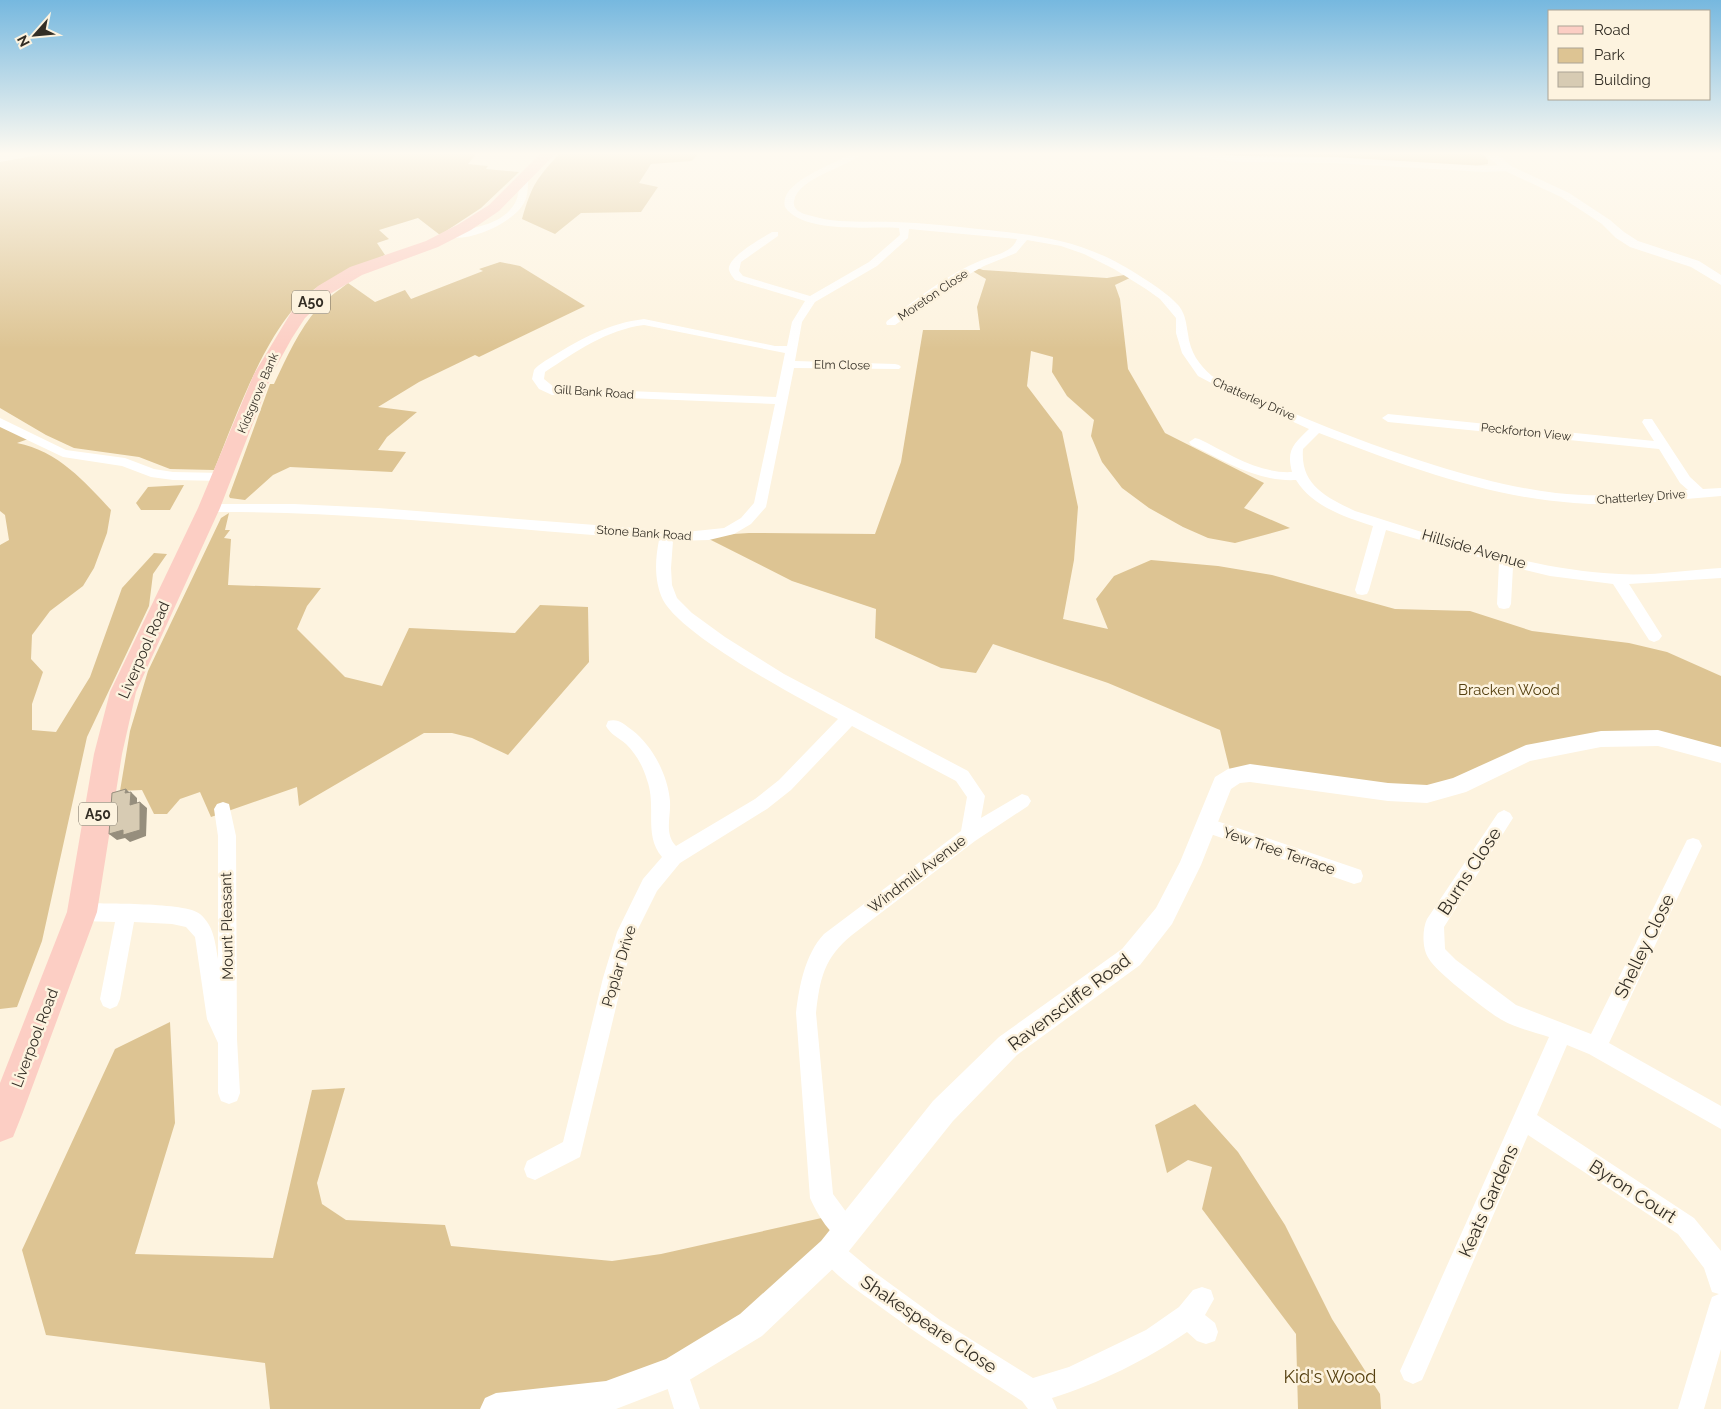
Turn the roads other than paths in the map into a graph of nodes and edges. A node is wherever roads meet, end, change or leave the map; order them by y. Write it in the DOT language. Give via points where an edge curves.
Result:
graph roads {
  1 [pos="478,218"];
  2 [pos="807,218"];
  3 [pos="1600,218"];
  4 [pos="904,226"];
  5 [pos="775,234"];
  6 [pos="1023,237"];
  7 [pos="1721,281"];
  8 [pos="811,300"];
  9 [pos="891,323"];
  10 [pos="792,350"];
  11 [pos="789,364"];
  12 [pos="895,367"];
  13 [pos="781,402"];
  14 [pos="1388,418"];
  15 [pos="0,422"];
  16 [pos="1648,422"];
  17 [pos="1318,428"];
  18 [pos="237,442"];
  19 [pos="1196,442"];
  20 [pos="1663,446"];
  21 [pos="1300,476"];
  22 [pos="223,477"];
  23 [pos="1721,492"];
  24 [pos="1699,493"];
  25 [pos="209,508"];
  26 [pos="1381,523"];
  27 [pos="667,536"];
  28 [pos="1506,560"];
  29 [pos="1721,573"];
  30 [pos="1618,579"];
  31 [pos="1362,590"];
  32 [pos="1504,604"];
  33 [pos="1654,636"];
  34 [pos="851,716"];
  35 [pos="614,726"];
  36 [pos="1721,755"];
  37 [pos="1022,801"];
  38 [pos="222,809"];
  39 [pos="1504,818"];
  40 [pos="1204,825"];
  41 [pos="969,835"];
  42 [pos="1693,846"];
  43 [pos="674,857"];
  44 [pos="1354,876"];
  45 [pos="82,912"];
  46 [pos="126,913"];
  47 [pos="110,999"];
  48 [pos="1562,1032"];
  49 [pos="228,1042"];
  50 [pos="1596,1047"];
  51 [pos="230,1093"];
  52 [pos="1721,1118"];
  53 [pos="1524,1119"];
  54 [pos="0,1124"];
  55 [pos="535,1169"];
  56 [pos="839,1242"];
  57 [pos="1721,1282"];
  58 [pos="1721,1306"];
  59 [pos="1199,1316"];
  60 [pos="676,1371"];
  61 [pos="1413,1371"];
  62 [pos="1037,1400"];
  63 [pos="496,1409"];
  64 [pos="687,1409"];
  65 [pos="1691,1409"];
  1 -- 18 [label="main road, Kidsgrove Bank / A50" via="451,235 356,270 313,299 282,338 263,374"];
  2 -- 4 [label="street, Chatterley Drive" via="824,222"];
  3 -- 7 [label="street" via="1634,244 1695,264"];
  4 -- 6 [label="street, Chatterley Drive"];
  4 -- 8 [label="street, Stone Bank Road" via="905,236 874,264"];
  5 -- 8 [label="street" via="737,260 734,272 739,278"];
  6 -- 9 [label="street, Moreton Close" via="1020,246 1012,252 959,275"];
  6 -- 17 [label="street, Chatterley Drive" via="1077,247 1152,287 1181,318 1183,336 1195,368 1208,378"];
  8 -- 10 [label="street, Stone Bank Road" via="797,322"];
  10 -- 11 [label="street, Stone Bank Road"];
  10 -- 13 [label="street, Gill Bank Road" via="630,322 592,338 540,370 538,379 542,386 552,391"];
  11 -- 12 [label="street, Elm Close"];
  11 -- 13 [label="street, Stone Bank Road"];
  13 -- 27 [label="street, Stone Bank Road" via="761,504 753,517 723,533"];
  14 -- 20 [label="street, Peckforton View"];
  15 -- 22 [label="street" via="63,453 126,462 151,473"];
  16 -- 20 [label="street"];
  17 -- 21 [label="street" via="1297,448 1295,458"];
  17 -- 24 [label="street, Chatterley Drive" via="1423,466 1533,495 1607,501"];
  18 -- 22 [label="main road, Liverpool Road / A50"];
  19 -- 21 [label="street" via="1261,473 1279,477"];
  20 -- 24 [label="street" via="1685,480"];
  21 -- 26 [label="street, Hillside Avenue" via="1306,486 1328,504"];
  22 -- 25 [label="main road, Liverpool Road / A50"];
  23 -- 24 [label="street, Chatterley Drive"];
  25 -- 27 [label="street, Stone Bank Road" via="338,509"];
  25 -- 45 [label="main road, Liverpool Road / A50" via="123,692 108,754"];
  26 -- 28 [label="street, Hillside Avenue"];
  26 -- 31 [label="street"];
  27 -- 34 [label="street, Windmill Avenue" via="663,561 665,580 671,600 685,614 755,664"];
  28 -- 30 [label="street, Hillside Avenue"];
  28 -- 32 [label="street"];
  29 -- 30 [label="street, Hillside Avenue"];
  30 -- 33 [label="street"];
  34 -- 41 [label="street, Windmill Avenue" via="962,776 976,796"];
  34 -- 43 [label="street, Poplar Drive" via="786,785"];
  35 -- 43 [label="street" via="639,746 651,767 661,799 659,837 665,850"];
  36 -- 40 [label="street, Ravenscliffe Road" via="1658,738 1601,739 1526,753 1458,786 1427,794 1388,792 1250,773 1235,775 1223,783"];
  37 -- 41 [label="street"];
  38 -- 49 [label="street, Mount Pleasant" via="227,836"];
  39 -- 48 [label="street, Burns Close" via="1434,925 1436,954 1510,1013"];
  40 -- 44 [label="street, Yew Tree Terrace"];
  40 -- 56 [label="street, Ravenscliffe Road" via="1190,865 1164,916 1131,957 1008,1046 943,1112"];
  41 -- 56 [label="street, Windmill Avenue" via="845,929 827,945 816,968 806,1013 822,1198"];
  42 -- 50 [label="street, Shelley Close"];
  43 -- 55 [label="street, Poplar Drive" via="650,885 627,932 572,1149"];
  45 -- 46 [label="street, Mount Pleasant"];
  45 -- 54 [label="main road, Liverpool Road / A50"];
  46 -- 47 [label="street"];
  46 -- 49 [label="street, Mount Pleasant" via="192,919 204,934 217,1019"];
  48 -- 50 [label="street, Burns Close"];
  48 -- 53 [label="street, Keats Gardens"];
  49 -- 51 [label="street, Mount Pleasant"];
  50 -- 52 [label="street, Burns Close"];
  53 -- 57 [label="street, Byron Court" via="1686,1226 1705,1246"];
  53 -- 61 [label="street, Keats Gardens"];
  56 -- 60 [label="street, Ravenscliffe Road" via="751,1325"];
  56 -- 62 [label="street, Shakespeare Close" via="861,1278 930,1329"];
  58 -- 65 [label="street"];
  59 -- 62 [label="street, Shakespeare Close"];
  60 -- 63 [label="street, Ravenscliffe Road" via="606,1397"];
  60 -- 64 [label="street"];
}
